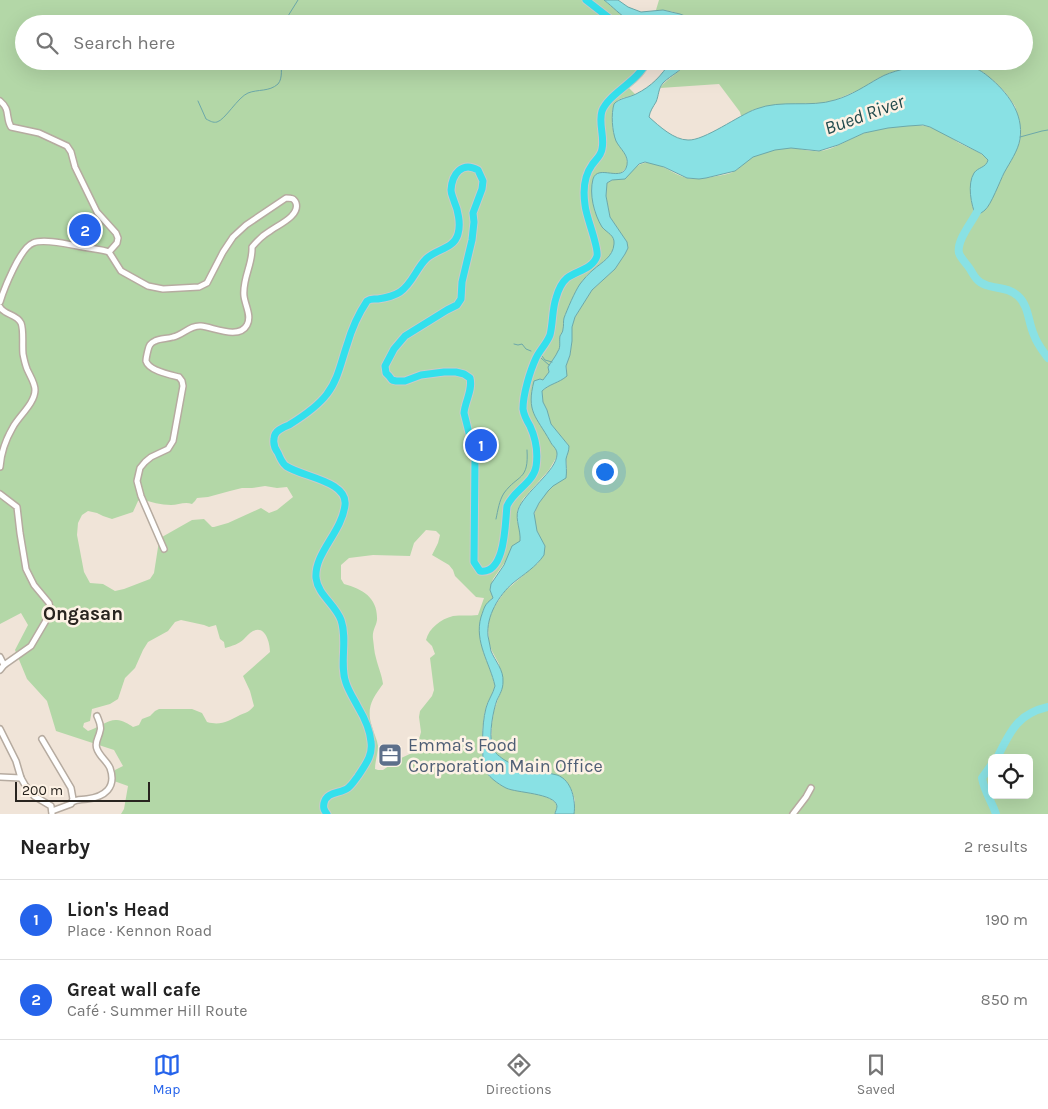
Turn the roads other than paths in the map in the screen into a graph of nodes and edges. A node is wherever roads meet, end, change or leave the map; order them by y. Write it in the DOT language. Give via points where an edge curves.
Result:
graph roads {
  1 [pos="586,0"];
  2 [pos="605,15"];
  3 [pos="643,70"];
  4 [pos="0,101"];
  5 [pos="110,252"];
  6 [pos="0,302"];
  7 [pos="0,307"];
  8 [pos="0,467"];
  9 [pos="0,494"];
  10 [pos="164,549"];
  11 [pos="0,657"];
  12 [pos="4,665"];
  13 [pos="0,670"];
  14 [pos="97,716"];
  15 [pos="0,730"];
  16 [pos="42,739"];
  17 [pos="0,777"];
  18 [pos="21,778"];
  19 [pos="811,788"];
  20 [pos="72,802"];
  21 [pos="52,813"];
  22 [pos="326,814"];
  23 [pos="793,814"];
  1 -- 2 [label="highway"];
  3 -- 22 [label="highway" via="610,100 602,113 602,151 588,172 584,195 597,256 588,267 568,277 555,299 550,335 538,355 523,410 535,441 536,469 509,501 504,544 489,571 480,571 474,562 475,457 464,413 470,378 456,372 444,372 422,374 398,382 386,373 385,366 405,336 457,306 461,299 473,213 482,189 483,180 478,170 468,166 455,176 451,189 459,220 455,242 426,258 400,292 367,301 327,395 274,435 273,442 282,462 297,472 335,487 345,500 335,533 320,558 316,579 319,589 341,620 346,683 368,728 371,750 367,763 349,788 327,798 324,805"];
  4 -- 5 [label="street" via="6,107 11,127 39,133 69,149 94,208 118,236"];
  5 -- 6 [label="street" via="40,241 31,244 17,262"];
  5 -- 10 [label="street" via="122,271 148,286 164,289 199,287 207,283 233,237 246,225 286,198 296,204 294,214 252,247 244,285 249,318 247,326 240,332 233,332 196,326 149,346 147,364 154,370 179,377 183,386 173,441 168,449 145,462 137,481"];
  7 -- 8 [label="street" via="21,324 26,367 35,389 33,398 9,434"];
  9 -- 12 [label="street" via="17,507 26,569 51,610 31,646"];
  11 -- 12 [label="street"];
  12 -- 13 [label="street"];
  14 -- 20 [label="street" via="101,728 96,748 110,767 111,784 104,794"];
  15 -- 18 [label="street"];
  16 -- 20 [label="street" via="71,788"];
  17 -- 18 [label="street"];
  18 -- 21 [label="street" via="36,798 51,806"];
  19 -- 23 [label="street"];
  20 -- 21 [label="street"];
}
